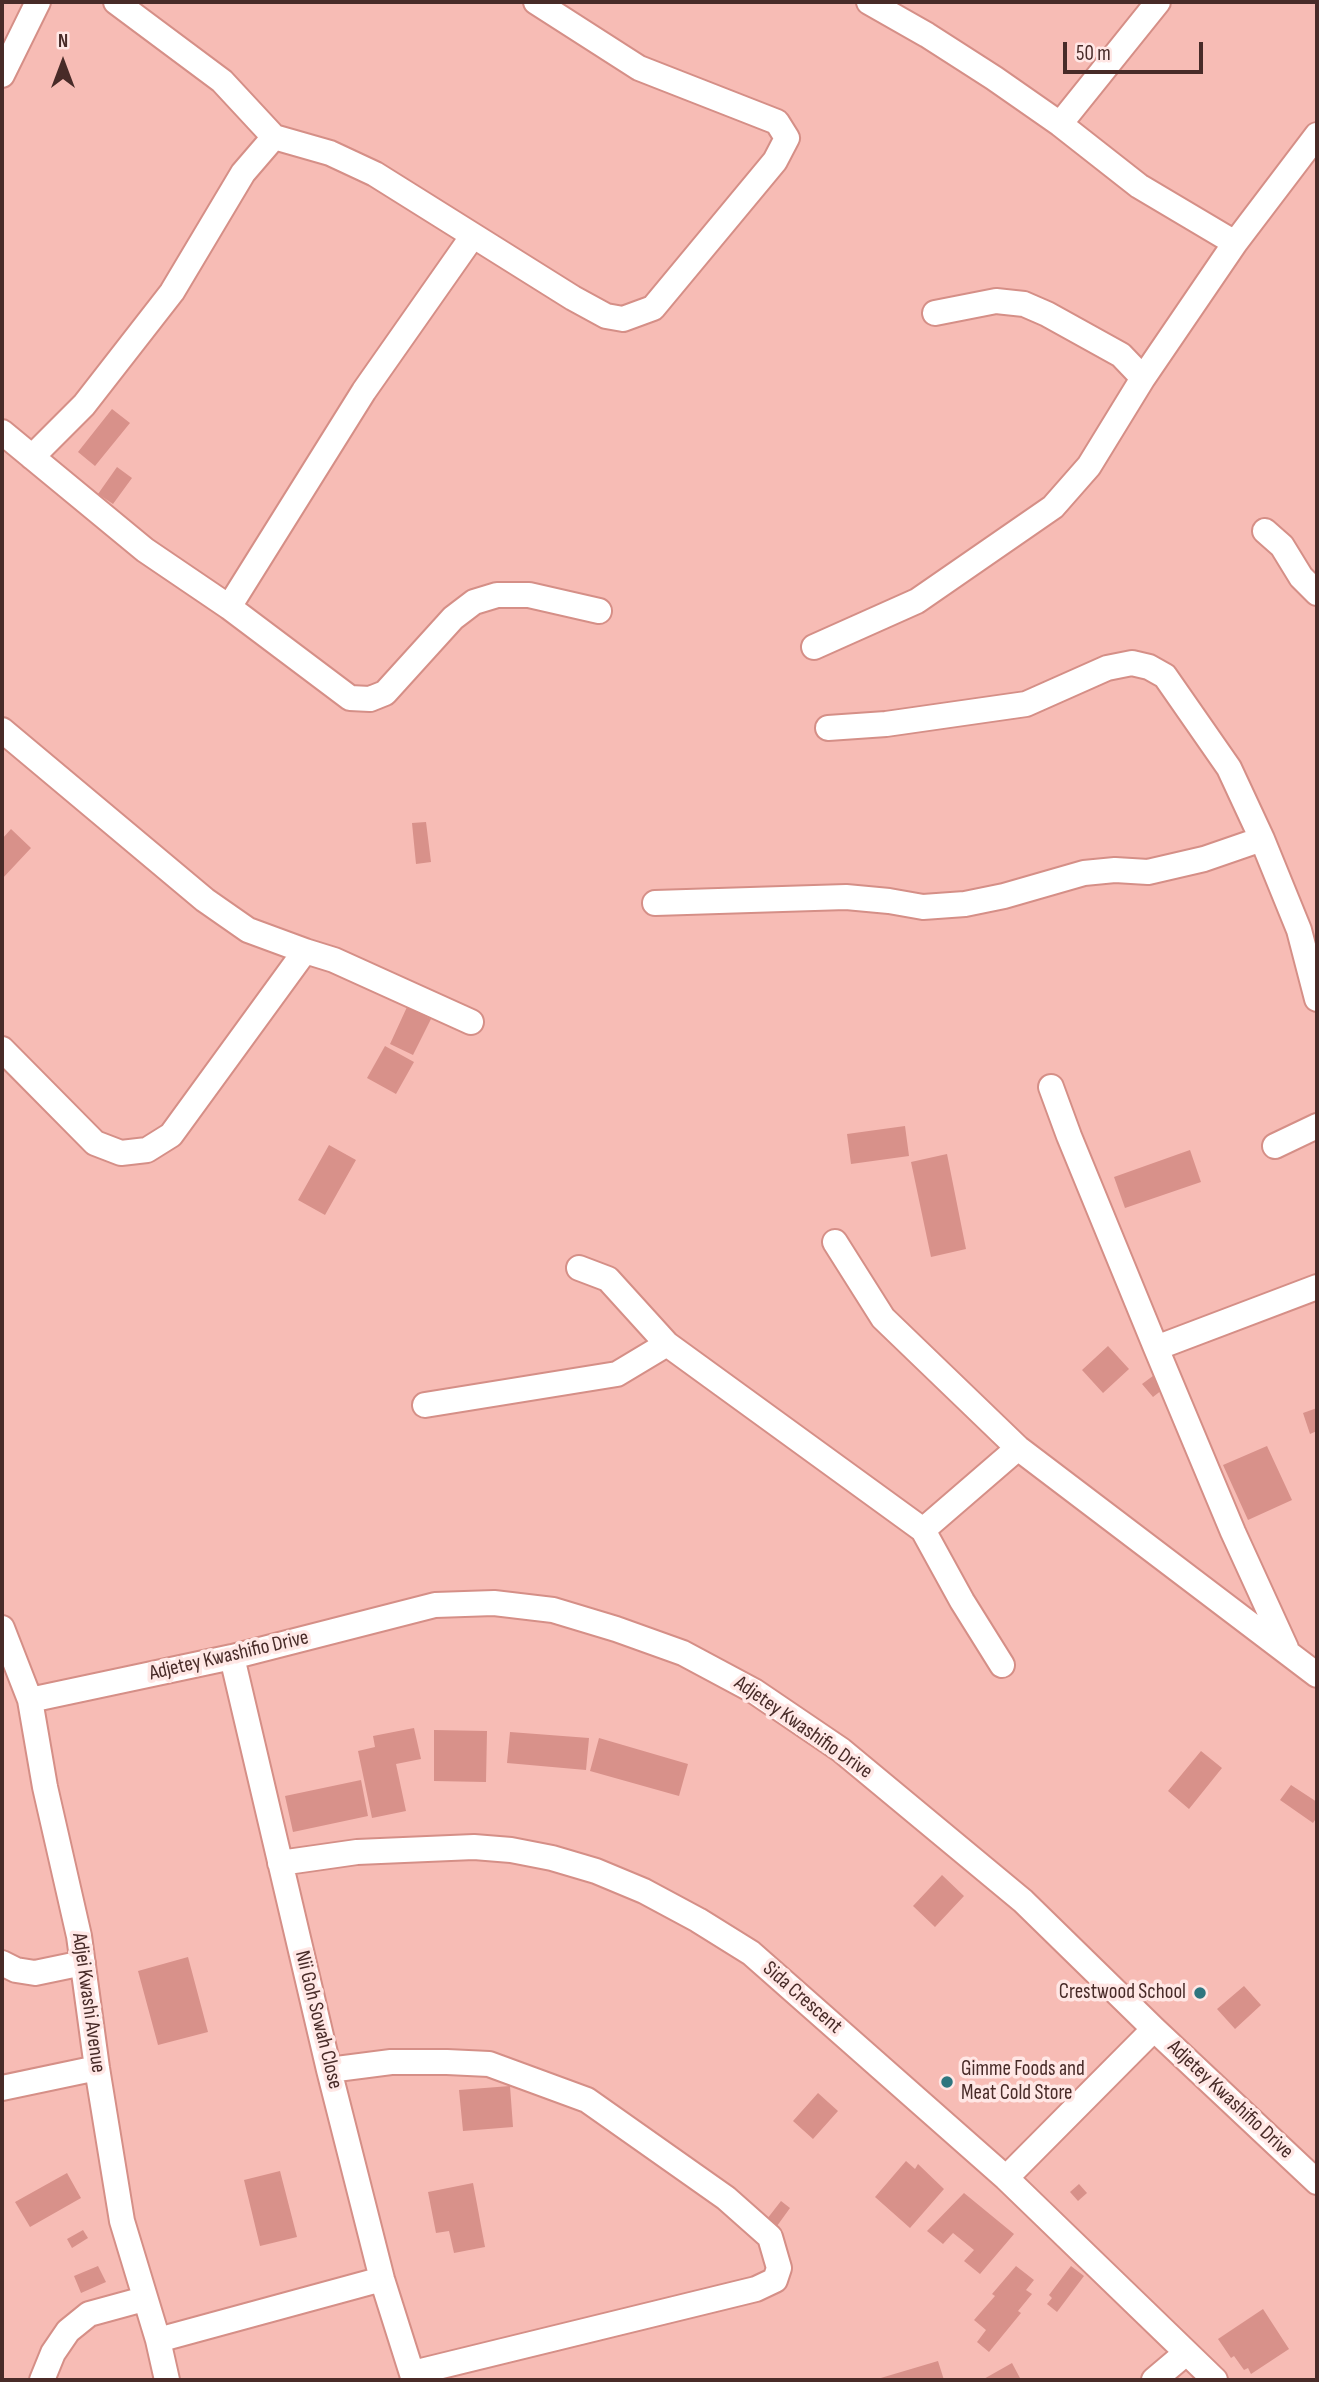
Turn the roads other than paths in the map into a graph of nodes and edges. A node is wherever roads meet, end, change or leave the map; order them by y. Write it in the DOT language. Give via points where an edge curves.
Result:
graph roads {
  1 [pos="38,2"];
  2 [pos="116,2"];
  3 [pos="537,2"];
  4 [pos="869,2"];
  5 [pos="1158,2"];
  6 [pos="2,75"];
  7 [pos="1060,124"];
  8 [pos="1317,135"];
  9 [pos="274,136"];
  10 [pos="472,236"];
  11 [pos="1236,243"];
  12 [pos="935,313"];
  13 [pos="1143,378"];
  14 [pos="2,432"];
  15 [pos="32,457"];
  16 [pos="1265,531"];
  17 [pos="1317,593"];
  18 [pos="229,607"];
  19 [pos="599,611"];
  20 [pos="814,647"];
  21 [pos="828,728"];
  22 [pos="2,730"];
  23 [pos="1262,839"];
  24 [pos="655,903"];
  25 [pos="305,951"];
  26 [pos="1317,999"];
  27 [pos="471,1022"];
  28 [pos="2,1049"];
  29 [pos="1051,1087"];
  30 [pos="1317,1126"];
  31 [pos="1275,1146"];
  32 [pos="835,1242"];
  33 [pos="579,1268"];
  34 [pos="1317,1287"];
  35 [pos="667,1345"];
  36 [pos="1156,1348"];
  37 [pos="425,1405"];
  38 [pos="1018,1448"];
  39 [pos="923,1530"];
  40 [pos="2,1628"];
  41 [pos="1287,1652"];
  42 [pos="232,1657"];
  43 [pos="1002,1665"];
  44 [pos="1317,1675"];
  45 [pos="30,1700"];
  46 [pos="280,1863"];
  47 [pos="2,1963"];
  48 [pos="83,1963"];
  49 [pos="1154,2029"];
  50 [pos="97,2068"];
  51 [pos="329,2070"];
  52 [pos="2,2088"];
  53 [pos="1006,2178"];
  54 [pos="1317,2182"];
  55 [pos="382,2279"];
  56 [pos="144,2299"];
  57 [pos="158,2340"];
  58 [pos="1186,2353"];
  59 [pos="414,2377"];
  60 [pos="42,2380"];
  61 [pos="167,2380"];
  62 [pos="1154,2380"];
  63 [pos="1215,2380"];
  1 -- 6 [label="street"];
  2 -- 9 [label="street" via="222,81"];
  3 -- 10 [label="street" via="639,68 777,122 787,138 775,161 653,308 623,319 606,316"];
  4 -- 7 [label="street"];
  5 -- 7 [label="street"];
  7 -- 11 [label="street" via="1139,186"];
  8 -- 11 [label="street"];
  9 -- 10 [label="street" via="330,153 375,174"];
  9 -- 15 [label="street" via="243,173 172,292 84,405"];
  10 -- 18 [label="street" via="364,391"];
  11 -- 13 [label="street"];
  12 -- 13 [label="street" via="996,301 1024,304 1121,355"];
  13 -- 20 [label="street" via="1089,466 1053,507 917,601"];
  14 -- 15 [label="street"];
  15 -- 18 [label="street" via="145,550"];
  16 -- 17 [label="street"];
  18 -- 19 [label="street" via="350,698 370,699 385,693 453,618 474,603 497,595 529,595"];
  21 -- 23 [label="street" via="1026,704 1107,668 1132,663 1149,667 1165,676 1228,768"];
  22 -- 25 [label="street" via="205,900 248,930"];
  23 -- 24 [label="street" via="1148,872 1084,873 965,904 923,907 846,897"];
  23 -- 26 [label="street" via="1299,930"];
  25 -- 27 [label="street"];
  25 -- 28 [label="street" via="172,1135 147,1150 121,1153 95,1143"];
  29 -- 36 [label="street"];
  30 -- 31 [label="street"];
  32 -- 38 [label="street" via="883,1318"];
  33 -- 35 [label="street" via="608,1279"];
  34 -- 36 [label="street"];
  35 -- 37 [label="street" via="617,1374"];
  35 -- 39 [label="street"];
  36 -- 41 [label="street"];
  38 -- 39 [label="street"];
  38 -- 41 [label="street"];
  39 -- 43 [label="street"];
  40 -- 45 [label="street, Adjei Kwashi Avenue"];
  41 -- 44 [label="street"];
  42 -- 45 [label="street, Adjetey Kwashifio Drive"];
  42 -- 46 [label="street, Nii Goh Sowah Close"];
  42 -- 49 [label="street, Adjetey Kwashifio Drive" via="435,1605 494,1603 553,1610 682,1653 754,1690 841,1750 1023,1901"];
  45 -- 48 [label="street, Adjei Kwashi Avenue"];
  46 -- 51 [label="street, Nii Goh Sowah Close"];
  46 -- 53 [label="street, Sida Crescent" via="356,1852 474,1847 552,1858 644,1891 751,1953"];
  47 -- 48 [label="street" via="34,1973"];
  48 -- 50 [label="street, Adjei Kwashi Avenue"];
  49 -- 53 [label="street"];
  49 -- 54 [label="street, Adjetey Kwashifio Drive"];
  50 -- 52 [label="street"];
  50 -- 56 [label="street, Adjei Kwashi Avenue" via="122,2221"];
  51 -- 55 [label="street, Nii Goh Sowah Close"];
  51 -- 59 [label="street" via="391,2062 489,2064 587,2099 726,2198 770,2237 779,2268 775,2280 756,2289"];
  53 -- 58 [label="street, Sida Crescent"];
  55 -- 57 [label="street"];
  55 -- 59 [label="street, Nii Goh Sowah Close"];
  56 -- 57 [label="street, Adjei Kwashi Avenue"];
  56 -- 60 [label="street" via="89,2314 68,2331"];
  57 -- 61 [label="street, Adjei Kwashi Avenue"];
  58 -- 62 [label="street"];
  58 -- 63 [label="street, Sida Crescent"];
}
